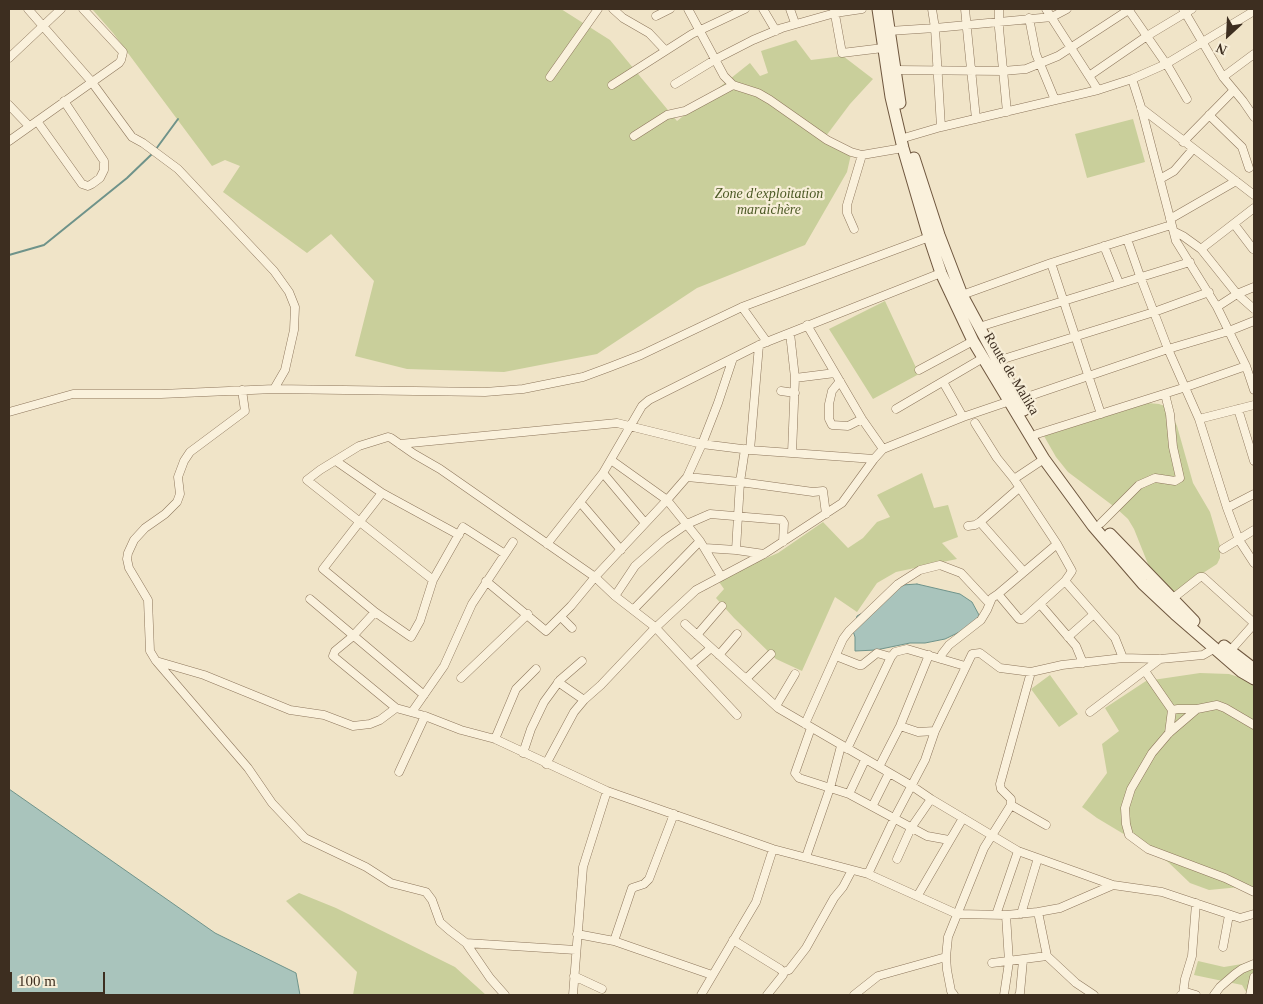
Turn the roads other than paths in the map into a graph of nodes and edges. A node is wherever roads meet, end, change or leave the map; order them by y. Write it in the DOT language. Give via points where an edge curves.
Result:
graph roads {
  1 [pos="28,9"];
  2 [pos="61,9"];
  3 [pos="83,9"];
  4 [pos="598,9"];
  5 [pos="612,9"];
  6 [pos="670,9"];
  7 [pos="688,9"];
  8 [pos="745,9"];
  9 [pos="763,9"];
  10 [pos="790,9"];
  11 [pos="862,9"];
  12 [pos="878,9"];
  13 [pos="886,9"];
  14 [pos="932,9"];
  15 [pos="965,9"];
  16 [pos="999,9"];
  17 [pos="1046,9"];
  18 [pos="1067,9"];
  19 [pos="1128,9"];
  20 [pos="1187,10"];
  21 [pos="834,11"];
  22 [pos="1254,11"];
  23 [pos="656,16"];
  24 [pos="1052,17"];
  25 [pos="1029,18"];
  26 [pos="999,21"];
  27 [pos="795,23"];
  28 [pos="968,24"];
  29 [pos="43,26"];
  30 [pos="935,28"];
  31 [pos="700,30"];
  32 [pos="776,30"];
  33 [pos="889,31"];
  34 [pos="1147,36"];
  35 [pos="1202,43"];
  36 [pos="883,48"];
  37 [pos="1072,48"];
  38 [pos="664,50"];
  39 [pos="1254,55"];
  40 [pos="9,58"];
  41 [pos="716,59"];
  42 [pos="1040,64"];
  43 [pos="1166,64"];
  44 [pos="938,69"];
  45 [pos="896,70"];
  46 [pos="972,70"];
  47 [pos="1003,71"];
  48 [pos="1090,76"];
  49 [pos="550,77"];
  50 [pos="1223,78"];
  51 [pos="1132,79"];
  52 [pos="91,81"];
  53 [pos="675,84"];
  54 [pos="612,85"];
  55 [pos="732,85"];
  56 [pos="1098,90"];
  57 [pos="1234,90"];
  58 [pos="1187,99"];
  59 [pos="1055,100"];
  60 [pos="64,101"];
  61 [pos="9,105"];
  62 [pos="1141,107"];
  63 [pos="1007,112"];
  64 [pos="1209,115"];
  65 [pos="1254,117"];
  66 [pos="976,119"];
  67 [pos="37,121"];
  68 [pos="29,126"];
  69 [pos="941,127"];
  70 [pos="634,136"];
  71 [pos="9,141"];
  72 [pos="905,142"];
  73 [pos="1184,142"];
  74 [pos="1194,149"];
  75 [pos="862,154"];
  76 [pos="1249,168"];
  77 [pos="1160,179"];
  78 [pos="1236,181"];
  79 [pos="1254,195"];
  80 [pos="1254,208"];
  81 [pos="1234,224"];
  82 [pos="1172,225"];
  83 [pos="854,229"];
  84 [pos="934,236"];
  85 [pos="1127,239"];
  86 [pos="1104,246"];
  87 [pos="1201,249"];
  88 [pos="1253,249"];
  89 [pos="1190,262"];
  90 [pos="1051,263"];
  91 [pos="941,272"];
  92 [pos="1140,276"];
  93 [pos="1119,283"];
  94 [pos="1254,287"];
  95 [pos="1209,292"];
  96 [pos="1237,294"];
  97 [pos="962,295"];
  98 [pos="1064,300"];
  99 [pos="742,307"];
  100 [pos="1217,307"];
  101 [pos="1254,310"];
  102 [pos="1154,312"];
  103 [pos="1254,321"];
  104 [pos="807,325"];
  105 [pos="979,327"];
  106 [pos="1229,331"];
  107 [pos="790,333"];
  108 [pos="1076,336"];
  109 [pos="973,341"];
  110 [pos="767,342"];
  111 [pos="759,345"];
  112 [pos="1168,348"];
  113 [pos="733,358"];
  114 [pos="983,358"];
  115 [pos="997,361"];
  116 [pos="1246,366"];
  117 [pos="919,370"];
  118 [pos="836,373"];
  119 [pos="1089,375"];
  120 [pos="795,378"];
  121 [pos="840,381"];
  122 [pos="943,382"];
  123 [pos="1186,387"];
  124 [pos="274,389"];
  125 [pos="242,390"];
  126 [pos="1254,390"];
  127 [pos="781,391"];
  128 [pos="795,393"];
  129 [pos="1165,394"];
  130 [pos="1014,400"];
  131 [pos="1254,404"];
  132 [pos="896,409"];
  133 [pos="1238,409"];
  134 [pos="9,412"];
  135 [pos="1101,414"];
  136 [pos="963,417"];
  137 [pos="862,419"];
  138 [pos="1199,419"];
  139 [pos="975,423"];
  140 [pos="631,426"];
  141 [pos="1037,434"];
  142 [pos="400,444"];
  143 [pos="702,444"];
  144 [pos="883,449"];
  145 [pos="748,450"];
  146 [pos="792,453"];
  147 [pos="874,459"];
  148 [pos="1044,459"];
  149 [pos="336,460"];
  150 [pos="612,460"];
  151 [pos="1254,461"];
  152 [pos="603,473"];
  153 [pos="687,477"];
  154 [pos="1014,479"];
  155 [pos="740,482"];
  156 [pos="1019,488"];
  157 [pos="382,493"];
  158 [pos="1254,494"];
  159 [pos="668,500"];
  160 [pos="580,502"];
  161 [pos="1227,508"];
  162 [pos="826,514"];
  163 [pos="739,517"];
  164 [pos="360,522"];
  165 [pos="980,522"];
  166 [pos="646,523"];
  167 [pos="1101,523"];
  168 [pos="687,524"];
  169 [pos="968,526"];
  170 [pos="1254,530"];
  171 [pos="458,535"];
  172 [pos="1239,540"];
  173 [pos="513,542"];
  174 [pos="784,542"];
  175 [pos="547,544"];
  176 [pos="1057,544"];
  177 [pos="703,545"];
  178 [pos="1223,549"];
  179 [pos="622,550"];
  180 [pos="736,550"];
  181 [pos="505,554"];
  182 [pos="764,554"];
  183 [pos="1254,563"];
  184 [pos="1024,572"];
  185 [pos="721,576"];
  186 [pos="595,577"];
  187 [pos="433,580"];
  188 [pos="486,581"];
  189 [pos="1065,581"];
  190 [pos="998,594"];
  191 [pos="615,596"];
  192 [pos="310,599"];
  193 [pos="1172,599"];
  194 [pos="989,603"];
  195 [pos="1040,604"];
  196 [pos="722,606"];
  197 [pos="633,610"];
  198 [pos="375,612"];
  199 [pos="528,614"];
  200 [pos="1094,614"];
  201 [pos="561,617"];
  202 [pos="685,624"];
  203 [pos="1254,624"];
  204 [pos="656,627"];
  205 [pos="572,628"];
  206 [pos="737,634"];
  207 [pos="697,635"];
  208 [pos="352,637"];
  209 [pos="1068,637"];
  210 [pos="711,648"];
  211 [pos="1215,648"];
  212 [pos="1230,651"];
  213 [pos="771,654"];
  214 [pos="719,655"];
  215 [pos="929,655"];
  216 [pos="836,656"];
  217 [pos="891,657"];
  218 [pos="942,658"];
  219 [pos="1123,658"];
  220 [pos="1160,659"];
  221 [pos="156,661"];
  222 [pos="582,661"];
  223 [pos="1083,663"];
  224 [pos="692,665"];
  225 [pos="965,666"];
  226 [pos="536,669"];
  227 [pos="1254,669"];
  228 [pos="1145,671"];
  229 [pos="1031,672"];
  230 [pos="795,674"];
  231 [pos="461,678"];
  232 [pos="746,679"];
  233 [pos="1254,679"];
  234 [pos="558,682"];
  235 [pos="424,695"];
  236 [pos="584,700"];
  237 [pos="776,706"];
  238 [pos="396,708"];
  239 [pos="1197,709"];
  240 [pos="1172,710"];
  241 [pos="412,712"];
  242 [pos="1090,712"];
  243 [pos="737,715"];
  244 [pos="425,716"];
  245 [pos="1254,725"];
  246 [pos="808,726"];
  247 [pos="900,726"];
  248 [pos="935,731"];
  249 [pos="1169,733"];
  250 [pos="495,740"];
  251 [pos="844,747"];
  252 [pos="523,753"];
  253 [pos="866,760"];
  254 [pos="546,764"];
  255 [pos="879,767"];
  256 [pos="399,772"];
  257 [pos="890,773"];
  258 [pos="912,786"];
  259 [pos="830,788"];
  260 [pos="607,791"];
  261 [pos="849,794"];
  262 [pos="931,799"];
  263 [pos="872,805"];
  264 [pos="1012,805"];
  265 [pos="674,814"];
  266 [pos="894,817"];
  267 [pos="963,818"];
  268 [pos="1046,825"];
  269 [pos="911,828"];
  270 [pos="993,835"];
  271 [pos="949,840"];
  272 [pos="773,849"];
  273 [pos="1018,851"];
  274 [pos="806,857"];
  275 [pos="1038,858"];
  276 [pos="897,859"];
  277 [pos="852,870"];
  278 [pos="868,874"];
  279 [pos="1113,885"];
  280 [pos="1254,892"];
  281 [pos="918,896"];
  282 [pos="1196,903"];
  283 [pos="1038,912"];
  284 [pos="957,914"];
  285 [pos="1021,914"];
  286 [pos="1254,914"];
  287 [pos="996,915"];
  288 [pos="1006,915"];
  289 [pos="1228,915"];
  290 [pos="577,934"];
  291 [pos="733,940"];
  292 [pos="614,941"];
  293 [pos="466,943"];
  294 [pos="1223,947"];
  295 [pos="576,950"];
  296 [pos="1047,956"];
  297 [pos="946,957"];
  298 [pos="1024,960"];
  299 [pos="1009,962"];
  300 [pos="992,963"];
  301 [pos="1254,964"];
  302 [pos="783,972"];
  303 [pos="712,975"];
  304 [pos="574,976"];
  305 [pos="1254,977"];
  306 [pos="602,989"];
  307 [pos="951,994"];
  308 [pos="1182,994"];
  309 [pos="505,995"];
  310 [pos="573,995"];
  311 [pos="701,995"];
  312 [pos="767,995"];
  313 [pos="856,995"];
  314 [pos="1004,995"];
  315 [pos="1018,995"];
  316 [pos="1094,995"];
  317 [pos="1196,995"];
  318 [pos="1214,995"];
  319 [pos="1250,995"];
  1 -- 29 [label="street"];
  2 -- 29 [label="street"];
  3 -- 52 [label="street" via="123,52 119,63"];
  4 -- 49 [label="street"];
  5 -- 38 [label="street" via="649,33"];
  6 -- 23 [label="street"];
  7 -- 31 [label="street"];
  8 -- 31 [label="street"];
  9 -- 32 [label="street"];
  10 -- 27 [label="street"];
  11 -- 21 [label="street"];
  12 -- 36 [label="main road, Route de Malika"];
  13 -- 33 [label="main road, Route de Malika"];
  14 -- 30 [label="street"];
  15 -- 28 [label="street"];
  16 -- 26 [label="street"];
  17 -- 24 [label="street"];
  18 -- 24 [label="street"];
  19 -- 34 [label="street"];
  19 -- 37 [label="street"];
  20 -- 34 [label="street"];
  20 -- 35 [label="street"];
  21 -- 27 [label="street"];
  21 -- 36 [label="street" via="842,53"];
  22 -- 35 [label="street"];
  24 -- 25 [label="street"];
  24 -- 37 [label="street"];
  25 -- 26 [label="street"];
  25 -- 42 [label="street"];
  26 -- 28 [label="street"];
  26 -- 47 [label="street"];
  27 -- 32 [label="street"];
  28 -- 30 [label="street"];
  28 -- 46 [label="street"];
  29 -- 40 [label="street"];
  29 -- 52 [label="street"];
  30 -- 33 [label="street"];
  30 -- 44 [label="street"];
  31 -- 38 [label="street"];
  31 -- 41 [label="street"];
  32 -- 41 [label="street"];
  33 -- 45 [label="main road, Route de Malika"];
  34 -- 43 [label="street"];
  34 -- 48 [label="street"];
  35 -- 43 [label="street"];
  35 -- 50 [label="street"];
  36 -- 72 [label="main road, Route de Malika" via="891,97"];
  37 -- 42 [label="street"];
  37 -- 48 [label="street"];
  38 -- 54 [label="street"];
  39 -- 50 [label="street"];
  41 -- 53 [label="street"];
  41 -- 55 [label="street"];
  42 -- 47 [label="street"];
  42 -- 59 [label="street"];
  43 -- 51 [label="street"];
  43 -- 58 [label="street"];
  44 -- 45 [label="street"];
  44 -- 46 [label="street"];
  44 -- 69 [label="street"];
  45 -- 72 [label="main road, Route de Malika"];
  46 -- 47 [label="street"];
  46 -- 66 [label="street"];
  47 -- 63 [label="street"];
  48 -- 56 [label="street"];
  50 -- 57 [label="street"];
  51 -- 56 [label="street"];
  51 -- 62 [label="street"];
  52 -- 60 [label="street"];
  52 -- 124 [label="street" via="132,137 178,169 274,271 289,292 295,307 294,330 285,370"];
  55 -- 70 [label="street" via="685,111 667,115"];
  55 -- 75 [label="street" via="764,96 827,140"];
  56 -- 59 [label="street"];
  57 -- 64 [label="street"];
  57 -- 65 [label="street"];
  59 -- 63 [label="street"];
  60 -- 67 [label="street"];
  60 -- 67 [label="street" via="104,161 100,178 92,184 82,184"];
  61 -- 68 [label="street"];
  62 -- 73 [label="street"];
  62 -- 77 [label="street"];
  63 -- 66 [label="street"];
  64 -- 73 [label="street"];
  64 -- 76 [label="street" via="1242,147"];
  66 -- 69 [label="street"];
  67 -- 68 [label="street"];
  68 -- 71 [label="street"];
  69 -- 72 [label="street"];
  72 -- 75 [label="street"];
  72 -- 84 [label="main road, Route de Malika"];
  73 -- 74 [label="street"];
  74 -- 77 [label="street" via="1174,171"];
  74 -- 78 [label="street"];
  75 -- 83 [label="street" via="847,205"];
  77 -- 82 [label="street"];
  78 -- 79 [label="street"];
  78 -- 82 [label="street"];
  80 -- 81 [label="street"];
  81 -- 87 [label="street"];
  81 -- 88 [label="street"];
  82 -- 85 [label="street"];
  82 -- 87 [label="street"];
  82 -- 89 [label="street" via="1176,241"];
  84 -- 91 [label="main road, Route de Malika"];
  84 -- 97 [label="main road, Route de Malika"];
  84 -- 99 [label="street"];
  85 -- 86 [label="street"];
  85 -- 92 [label="street"];
  86 -- 90 [label="street"];
  86 -- 93 [label="street"];
  87 -- 96 [label="street"];
  89 -- 92 [label="street"];
  89 -- 95 [label="street"];
  90 -- 97 [label="street"];
  90 -- 98 [label="street"];
  91 -- 104 [label="street"];
  91 -- 109 [label="main road, Route de Malika"];
  92 -- 93 [label="street"];
  92 -- 102 [label="street"];
  93 -- 98 [label="street"];
  94 -- 96 [label="street"];
  95 -- 100 [label="street"];
  95 -- 102 [label="street"];
  96 -- 100 [label="street"];
  96 -- 101 [label="street"];
  97 -- 105 [label="main road, Route de Malika"];
  98 -- 105 [label="street"];
  98 -- 108 [label="street"];
  99 -- 110 [label="street"];
  99 -- 124 [label="street" via="641,355 592,374 523,389 485,392"];
  100 -- 106 [label="street"];
  102 -- 108 [label="street"];
  102 -- 112 [label="street"];
  103 -- 106 [label="street"];
  104 -- 107 [label="street"];
  104 -- 118 [label="street"];
  105 -- 115 [label="main road, Route de Malika"];
  106 -- 112 [label="street"];
  106 -- 116 [label="street"];
  107 -- 110 [label="street"];
  107 -- 120 [label="street"];
  108 -- 115 [label="street"];
  108 -- 119 [label="street"];
  109 -- 114 [label="main road, Route de Malika"];
  109 -- 117 [label="street"];
  110 -- 111 [label="street"];
  111 -- 113 [label="street"];
  111 -- 145 [label="street"];
  112 -- 119 [label="street"];
  112 -- 123 [label="street"];
  113 -- 140 [label="street" via="649,400"];
  113 -- 143 [label="street"];
  114 -- 122 [label="street"];
  114 -- 130 [label="main road, Route de Malika"];
  115 -- 130 [label="main road, Route de Malika"];
  116 -- 123 [label="street"];
  116 -- 126 [label="street"];
  118 -- 120 [label="street"];
  118 -- 121 [label="street"];
  119 -- 130 [label="street"];
  119 -- 135 [label="street"];
  120 -- 128 [label="street"];
  121 -- 137 [label="street"];
  121 -- 137 [label="street" via="828,404 832,426 848,426"];
  122 -- 132 [label="street"];
  122 -- 136 [label="street"];
  123 -- 129 [label="street"];
  123 -- 138 [label="street"];
  124 -- 125 [label="street"];
  125 -- 134 [label="street" via="73,394"];
  125 -- 221 [label="street" via="245,411 190,452 178,478 180,494 176,502 134,540 128,553 129,568 148,600 150,651"];
  127 -- 128 [label="street"];
  128 -- 146 [label="street"];
  129 -- 135 [label="street"];
  129 -- 167 [label="street" via="1180,478 1175,481 1155,478 1138,485"];
  130 -- 136 [label="street"];
  130 -- 141 [label="main road, Route de Malika"];
  130 -- 148 [label="main road, Route de Malika"];
  131 -- 133 [label="street"];
  133 -- 138 [label="street"];
  133 -- 151 [label="street"];
  135 -- 141 [label="street"];
  136 -- 144 [label="street"];
  137 -- 144 [label="street"];
  138 -- 161 [label="street"];
  139 -- 154 [label="street"];
  140 -- 142 [label="street" via="601,424"];
  140 -- 143 [label="street"];
  140 -- 150 [label="street"];
  141 -- 167 [label="main road, Route de Malika" via="1058,468"];
  142 -- 149 [label="street" via="388,437 358,446"];
  142 -- 175 [label="street"];
  143 -- 145 [label="street"];
  143 -- 153 [label="street"];
  144 -- 147 [label="street"];
  145 -- 146 [label="street"];
  145 -- 155 [label="street"];
  146 -- 147 [label="street"];
  147 -- 162 [label="street" via="842,503"];
  148 -- 154 [label="street"];
  148 -- 211 [label="main road, Route de Malika" via="1093,526 1143,584"];
  149 -- 157 [label="street"];
  149 -- 164 [label="street" via="307,480"];
  150 -- 152 [label="street"];
  150 -- 159 [label="street"];
  152 -- 160 [label="street"];
  152 -- 166 [label="street"];
  153 -- 155 [label="street"];
  153 -- 159 [label="street"];
  154 -- 156 [label="street"];
  155 -- 162 [label="street" via="823,491"];
  155 -- 163 [label="street"];
  156 -- 165 [label="street"];
  156 -- 176 [label="street"];
  157 -- 164 [label="street"];
  157 -- 171 [label="street"];
  158 -- 161 [label="street"];
  159 -- 166 [label="street"];
  159 -- 168 [label="street"];
  160 -- 175 [label="street"];
  160 -- 179 [label="street"];
  161 -- 172 [label="street"];
  162 -- 174 [label="street"];
  163 -- 168 [label="street" via="710,514"];
  163 -- 174 [label="street" via="782,520"];
  163 -- 180 [label="street"];
  164 -- 187 [label="street"];
  164 -- 198 [label="street" via="323,569"];
  165 -- 169 [label="street"];
  165 -- 184 [label="street"];
  166 -- 179 [label="street"];
  167 -- 193 [label="main road, Route de Malika"];
  168 -- 177 [label="street"];
  168 -- 191 [label="street" via="644,558"];
  170 -- 172 [label="street"];
  171 -- 181 [label="street" via="463,527"];
  171 -- 187 [label="street"];
  172 -- 178 [label="street"];
  172 -- 183 [label="street"];
  173 -- 181 [label="street"];
  174 -- 182 [label="street"];
  175 -- 186 [label="street"];
  176 -- 184 [label="street"];
  176 -- 189 [label="street" via="1072,571"];
  177 -- 180 [label="street"];
  177 -- 185 [label="street"];
  177 -- 197 [label="street"];
  179 -- 186 [label="street"];
  180 -- 182 [label="street"];
  181 -- 188 [label="street"];
  182 -- 185 [label="street"];
  184 -- 190 [label="street"];
  185 -- 204 [label="street" via="696,590"];
  186 -- 191 [label="street"];
  186 -- 201 [label="street"];
  187 -- 198 [label="street" via="420,621 410,637"];
  188 -- 199 [label="street"];
  188 -- 235 [label="street" via="444,666"];
  189 -- 195 [label="street"];
  189 -- 200 [label="street"];
  190 -- 194 [label="street"];
  190 -- 195 [label="street" via="1019,619"];
  191 -- 197 [label="street"];
  192 -- 208 [label="street"];
  193 -- 203 [label="street" via="1203,577"];
  193 -- 212 [label="main road, Route de Malika"];
  194 -- 216 [label="street" via="961,572 940,565 920,570 898,584 849,631"];
  194 -- 218 [label="street" via="981,620 949,645"];
  195 -- 209 [label="street"];
  196 -- 207 [label="street"];
  197 -- 204 [label="street"];
  198 -- 208 [label="street"];
  199 -- 201 [label="street" via="546,631"];
  199 -- 231 [label="street"];
  200 -- 209 [label="street"];
  200 -- 219 [label="street" via="1116,638"];
  201 -- 205 [label="street"];
  202 -- 207 [label="street"];
  203 -- 212 [label="street"];
  204 -- 224 [label="street"];
  204 -- 236 [label="street"];
  206 -- 214 [label="street"];
  207 -- 210 [label="street"];
  208 -- 235 [label="street"];
  208 -- 238 [label="street" via="335,651 334,657"];
  209 -- 223 [label="street"];
  210 -- 214 [label="street"];
  210 -- 224 [label="street"];
  211 -- 220 [label="street" via="1203,655"];
  211 -- 233 [label="main road, Route de Malika"];
  212 -- 227 [label="main road, Route de Malika"];
  213 -- 232 [label="street"];
  214 -- 232 [label="street"];
  215 -- 217 [label="street" via="907,649 895,652"];
  215 -- 218 [label="street"];
  215 -- 247 [label="street"];
  216 -- 217 [label="street" via="859,665 876,653"];
  216 -- 246 [label="street"];
  217 -- 251 [label="street"];
  218 -- 225 [label="street"];
  219 -- 220 [label="street"];
  219 -- 223 [label="street"];
  220 -- 228 [label="street"];
  221 -- 238 [label="street" via="204,675 290,710 324,715 353,726 380,720"];
  221 -- 293 [label="street" via="248,768 272,804 305,838 391,882 426,892 440,922"];
  222 -- 234 [label="street"];
  223 -- 229 [label="street"];
  224 -- 243 [label="street"];
  225 -- 229 [label="street" via="972,654 980,653 1000,668"];
  225 -- 248 [label="street"];
  226 -- 250 [label="street" via="516,689"];
  228 -- 240 [label="street"];
  228 -- 242 [label="street"];
  229 -- 264 [label="street" via="1000,784"];
  230 -- 237 [label="street"];
  232 -- 237 [label="street"];
  234 -- 236 [label="street"];
  234 -- 252 [label="street" via="535,717"];
  235 -- 241 [label="street"];
  236 -- 254 [label="street"];
  237 -- 246 [label="street"];
  238 -- 241 [label="street"];
  239 -- 240 [label="street"];
  239 -- 245 [label="street" via="1216,705"];
  239 -- 249 [label="street"];
  240 -- 249 [label="street"];
  241 -- 244 [label="street"];
  244 -- 250 [label="street"];
  244 -- 256 [label="street"];
  246 -- 251 [label="street"];
  246 -- 259 [label="street" via="796,773 799,778"];
  247 -- 248 [label="street" via="918,732"];
  247 -- 255 [label="street"];
  248 -- 258 [label="street"];
  249 -- 280 [label="street" via="1152,753 1131,789 1125,808 1129,835 1148,850"];
  250 -- 252 [label="street"];
  251 -- 253 [label="street"];
  251 -- 259 [label="street"];
  252 -- 254 [label="street"];
  253 -- 255 [label="street"];
  253 -- 261 [label="street"];
  254 -- 260 [label="street"];
  255 -- 257 [label="street"];
  257 -- 258 [label="street"];
  257 -- 263 [label="street"];
  258 -- 262 [label="street"];
  258 -- 266 [label="street"];
  259 -- 261 [label="street"];
  259 -- 274 [label="street"];
  260 -- 265 [label="street"];
  260 -- 290 [label="street" via="583,867"];
  261 -- 263 [label="street"];
  262 -- 267 [label="street"];
  262 -- 269 [label="street"];
  263 -- 266 [label="street"];
  264 -- 268 [label="street"];
  264 -- 270 [label="street"];
  265 -- 272 [label="street"];
  265 -- 292 [label="street" via="649,879 632,888"];
  266 -- 269 [label="street"];
  266 -- 278 [label="street"];
  267 -- 270 [label="street"];
  267 -- 271 [label="street"];
  269 -- 271 [label="street" via="927,836"];
  269 -- 276 [label="street"];
  270 -- 273 [label="street"];
  270 -- 284 [label="street" via="984,848"];
  271 -- 281 [label="street"];
  272 -- 274 [label="street"];
  272 -- 291 [label="street" via="756,902"];
  273 -- 275 [label="street"];
  273 -- 287 [label="street"];
  274 -- 277 [label="street"];
  275 -- 279 [label="street"];
  275 -- 285 [label="street"];
  277 -- 278 [label="street"];
  277 -- 302 [label="street" via="806,948 789,970"];
  278 -- 281 [label="street"];
  279 -- 282 [label="street" via="1162,892"];
  279 -- 283 [label="street" via="1060,908"];
  281 -- 284 [label="street"];
  282 -- 289 [label="street"];
  282 -- 308 [label="street" via="1192,956"];
  283 -- 285 [label="street"];
  283 -- 296 [label="street"];
  284 -- 287 [label="street"];
  284 -- 297 [label="street" via="948,937"];
  285 -- 288 [label="street"];
  286 -- 289 [label="street" via="1240,918"];
  287 -- 288 [label="street"];
  288 -- 299 [label="street"];
  289 -- 294 [label="street"];
  290 -- 292 [label="street"];
  290 -- 295 [label="street"];
  291 -- 302 [label="street"];
  291 -- 303 [label="street"];
  292 -- 303 [label="street"];
  293 -- 295 [label="street"];
  293 -- 309 [label="street"];
  295 -- 304 [label="street"];
  296 -- 298 [label="street"];
  296 -- 316 [label="street"];
  297 -- 307 [label="street"];
  297 -- 313 [label="street" via="878,976"];
  298 -- 299 [label="street"];
  298 -- 315 [label="street"];
  299 -- 300 [label="street"];
  299 -- 314 [label="street"];
  301 -- 318 [label="street" via="1235,974"];
  302 -- 312 [label="street"];
  303 -- 311 [label="street"];
  304 -- 306 [label="street"];
  304 -- 310 [label="street"];
  305 -- 319 [label="street"];
  308 -- 317 [label="street"];
  314 -- 315 [label="street"];
}
